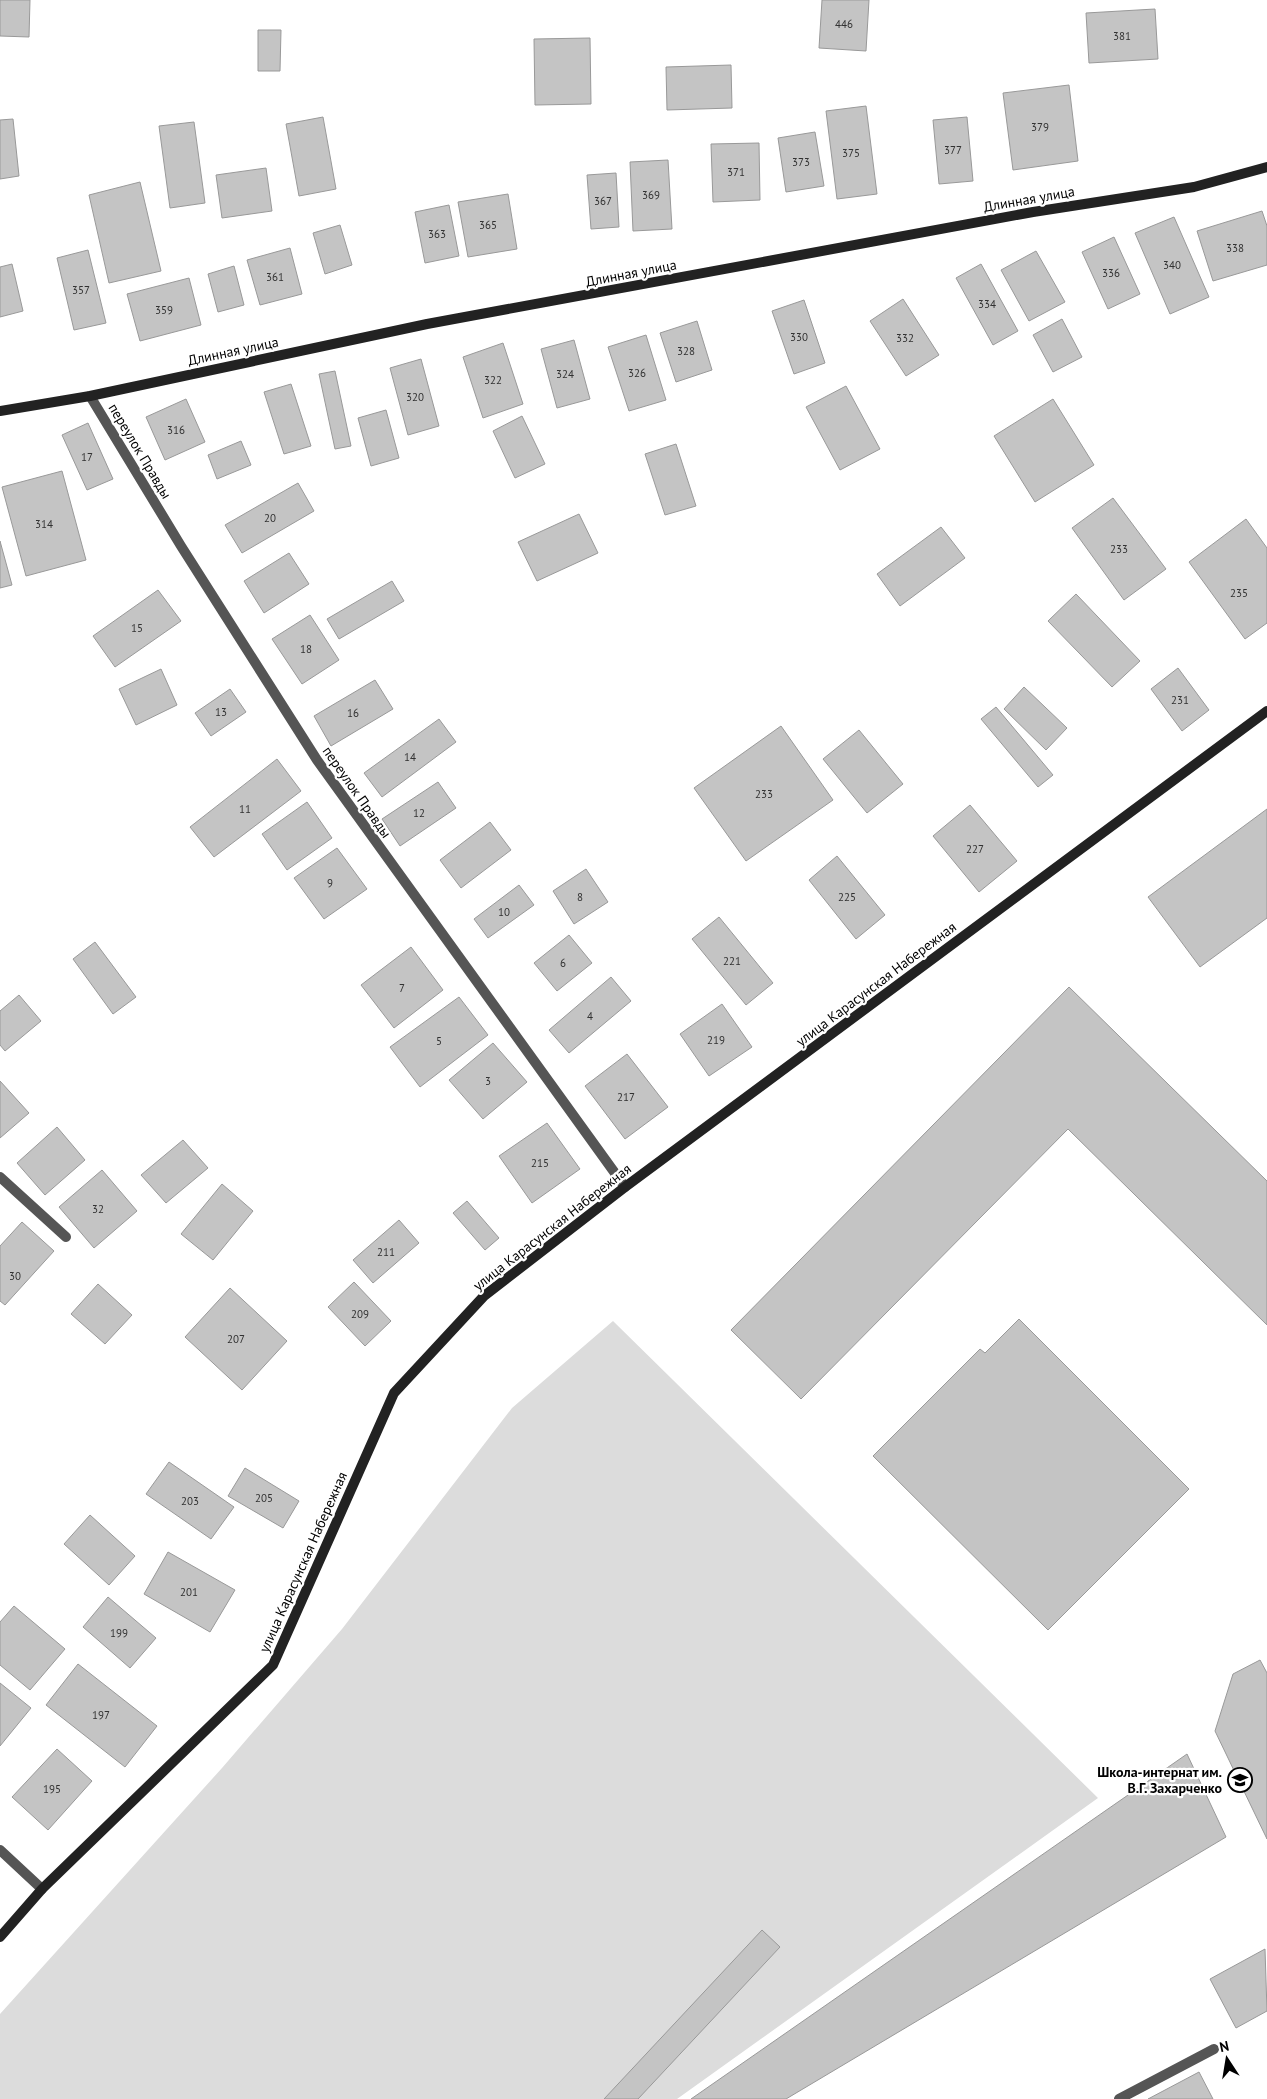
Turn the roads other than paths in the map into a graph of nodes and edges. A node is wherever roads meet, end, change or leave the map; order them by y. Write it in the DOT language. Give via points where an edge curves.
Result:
graph roads {
  1 [pos="1267,167"];
  2 [pos="90,396"];
  3 [pos="0,411"];
  4 [pos="1267,711"];
  5 [pos="0,1177"];
  6 [pos="625,1188"];
  7 [pos="66,1237"];
  8 [pos="0,1850"];
  9 [pos="42,1889"];
  10 [pos="0,1937"];
  11 [pos="1214,2049"];
  12 [pos="1118,2099"];
  1 -- 2 [label="street, Длинная улица" via="1194,187 1033,212 427,324"];
  2 -- 3 [label="street, Длинная улица"];
  2 -- 6 [label="street, переулок Правды" via="180,546 317,760"];
  4 -- 6 [label="street, улица Карасунская Набережная"];
  5 -- 7 [label="street"];
  6 -- 9 [label="street, улица Карасунская Набережная" via="484,1296 394,1393 272,1665"];
  8 -- 9 [label="street"];
  9 -- 10 [label="street, улица Карасунская Набережная"];
  11 -- 12 [label="street"];
}
